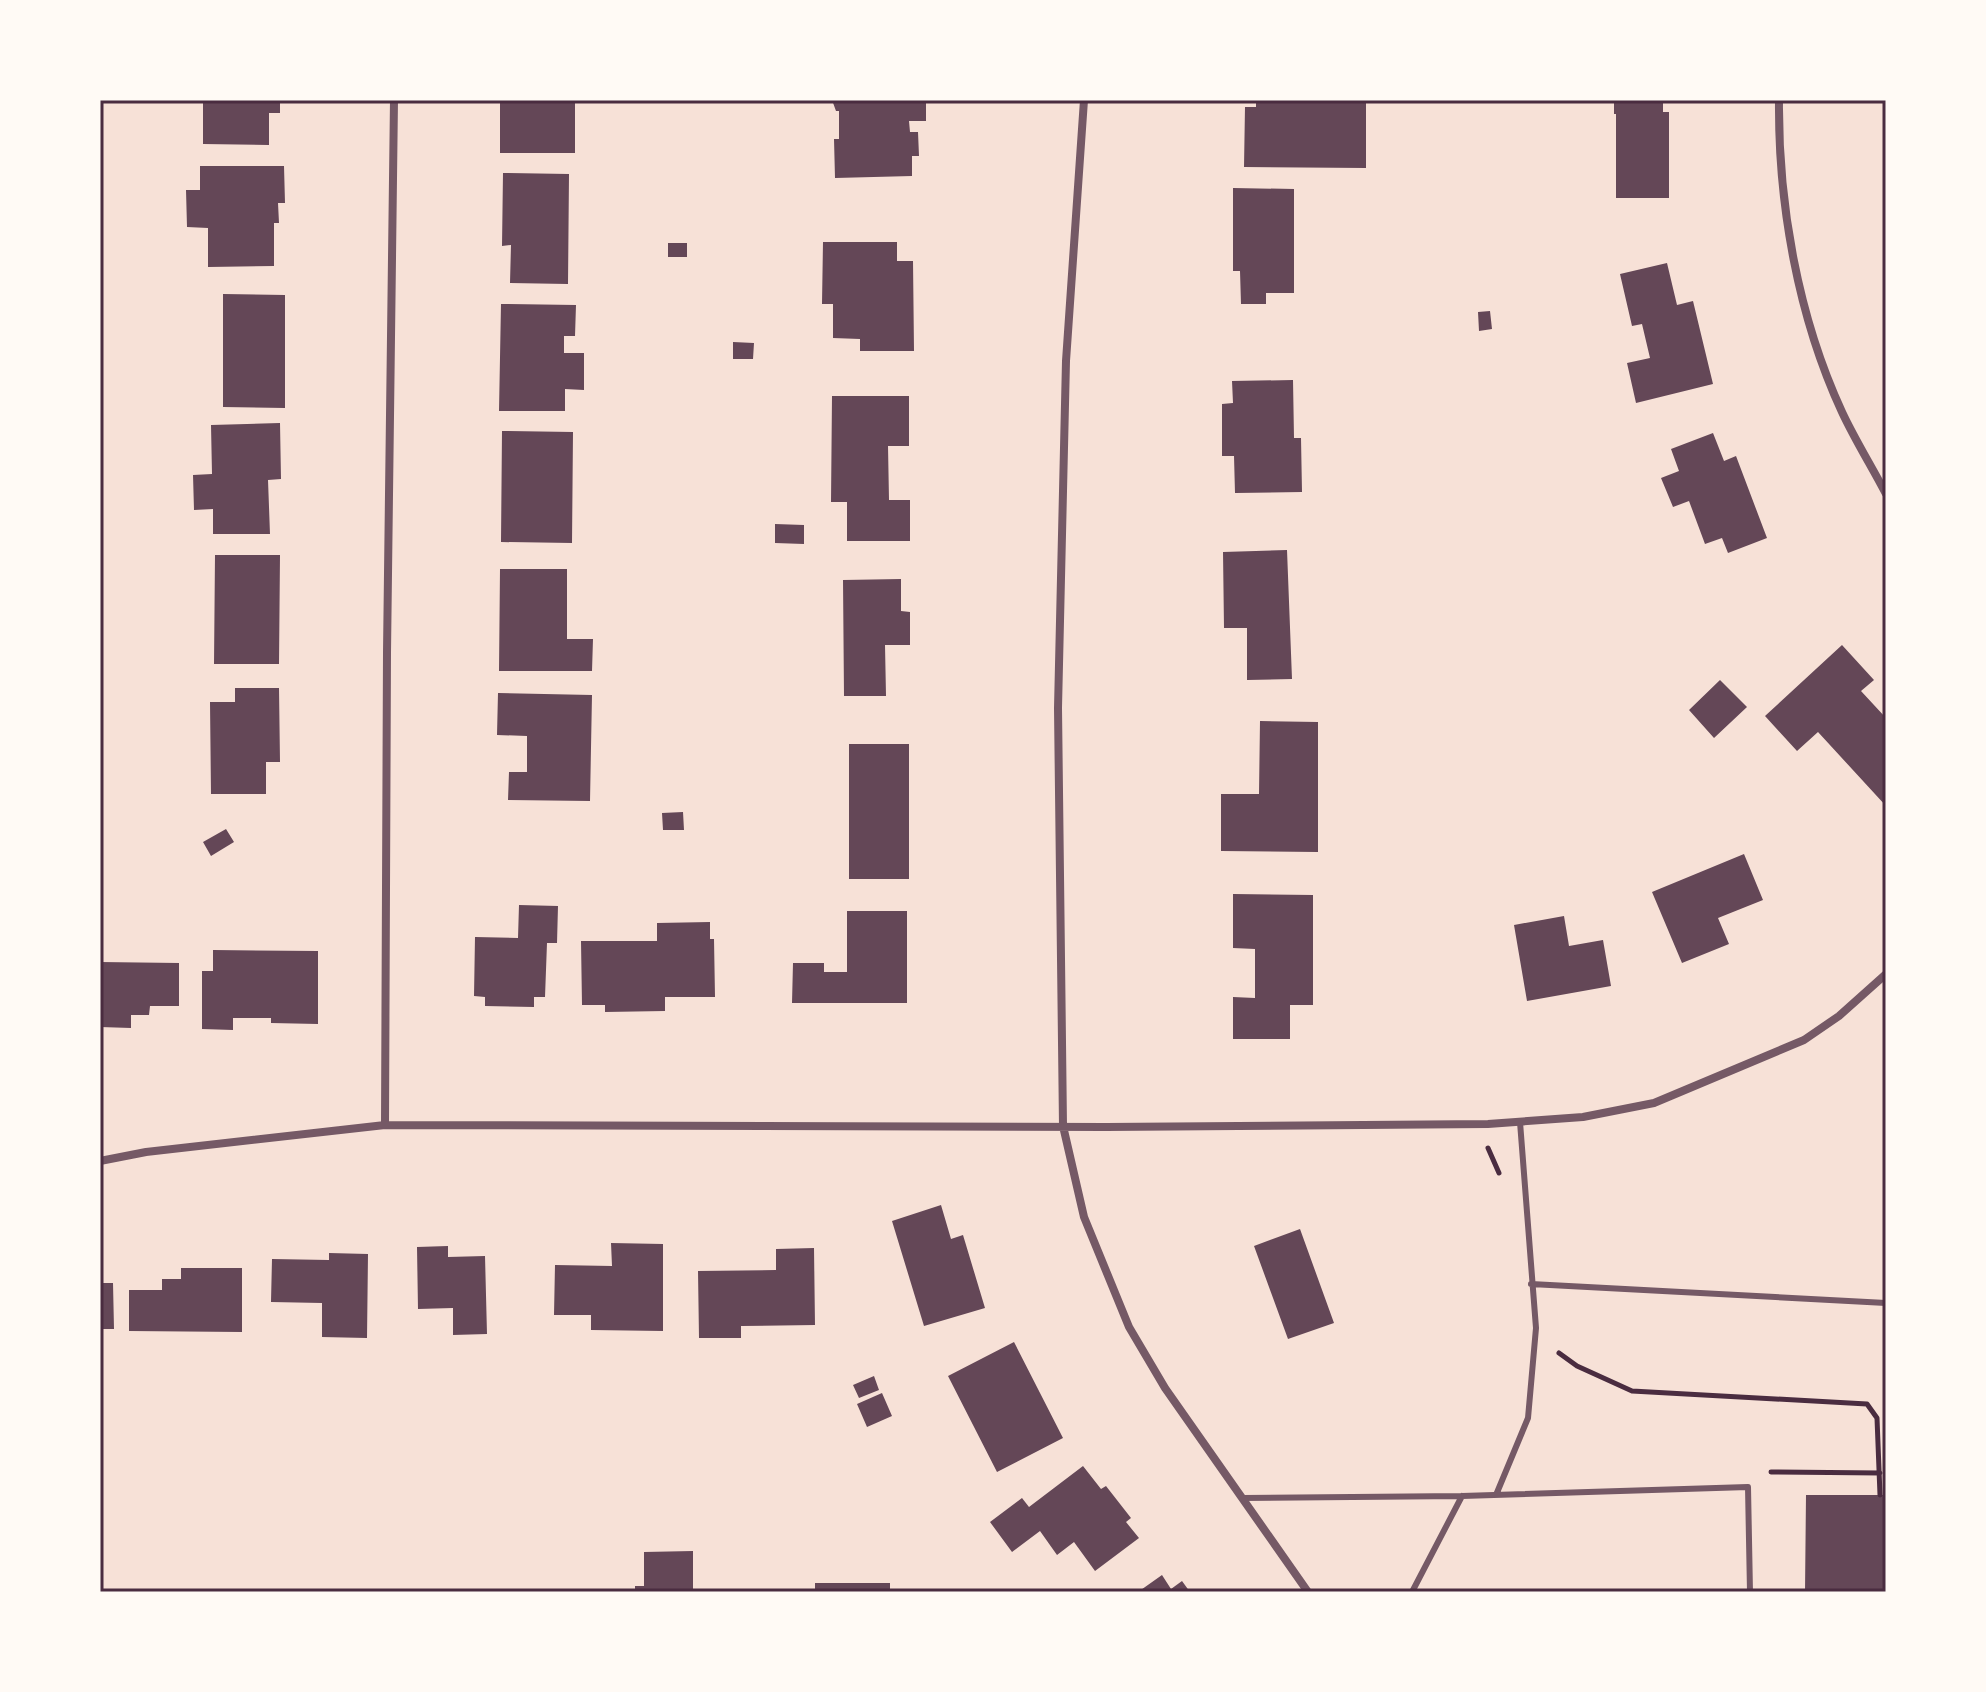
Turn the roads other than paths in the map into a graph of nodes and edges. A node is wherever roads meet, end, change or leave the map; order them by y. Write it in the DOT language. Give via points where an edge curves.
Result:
graph roads {
  1 [pos="394,100"];
  2 [pos="1084,100"];
  3 [pos="1779,100"];
  4 [pos="1886,494"];
  5 [pos="1886,974"];
  6 [pos="1520,1122"];
  7 [pos="385,1125"];
  8 [pos="1063,1126"];
  9 [pos="100,1161"];
  10 [pos="1531,1284"];
  11 [pos="1886,1303"];
  12 [pos="1496,1495"];
  13 [pos="1462,1496"];
  14 [pos="1243,1498"];
  15 [pos="1308,1592"];
  16 [pos="1412,1592"];
  17 [pos="1750,1592"];
  1 -- 7 [label="street"];
  2 -- 8 [label="street" via="1066,361 1058,708"];
  3 -- 4 [label="street" via="1786,209 1798,279 1842,412"];
  5 -- 6 [label="street" via="1804,1040 1654,1103"];
  6 -- 8 [label="street"];
  6 -- 10 [label="lane"];
  7 -- 8 [label="street"];
  7 -- 9 [label="street"];
  8 -- 14 [label="street" via="1084,1217 1129,1327"];
  10 -- 11 [label="lane"];
  10 -- 12 [label="lane" via="1536,1328 1528,1418"];
  12 -- 13 [label="lane"];
  12 -- 17 [label="lane" via="1748,1487"];
  13 -- 14 [label="lane"];
  13 -- 16 [label="lane"];
  14 -- 15 [label="street"];
}
